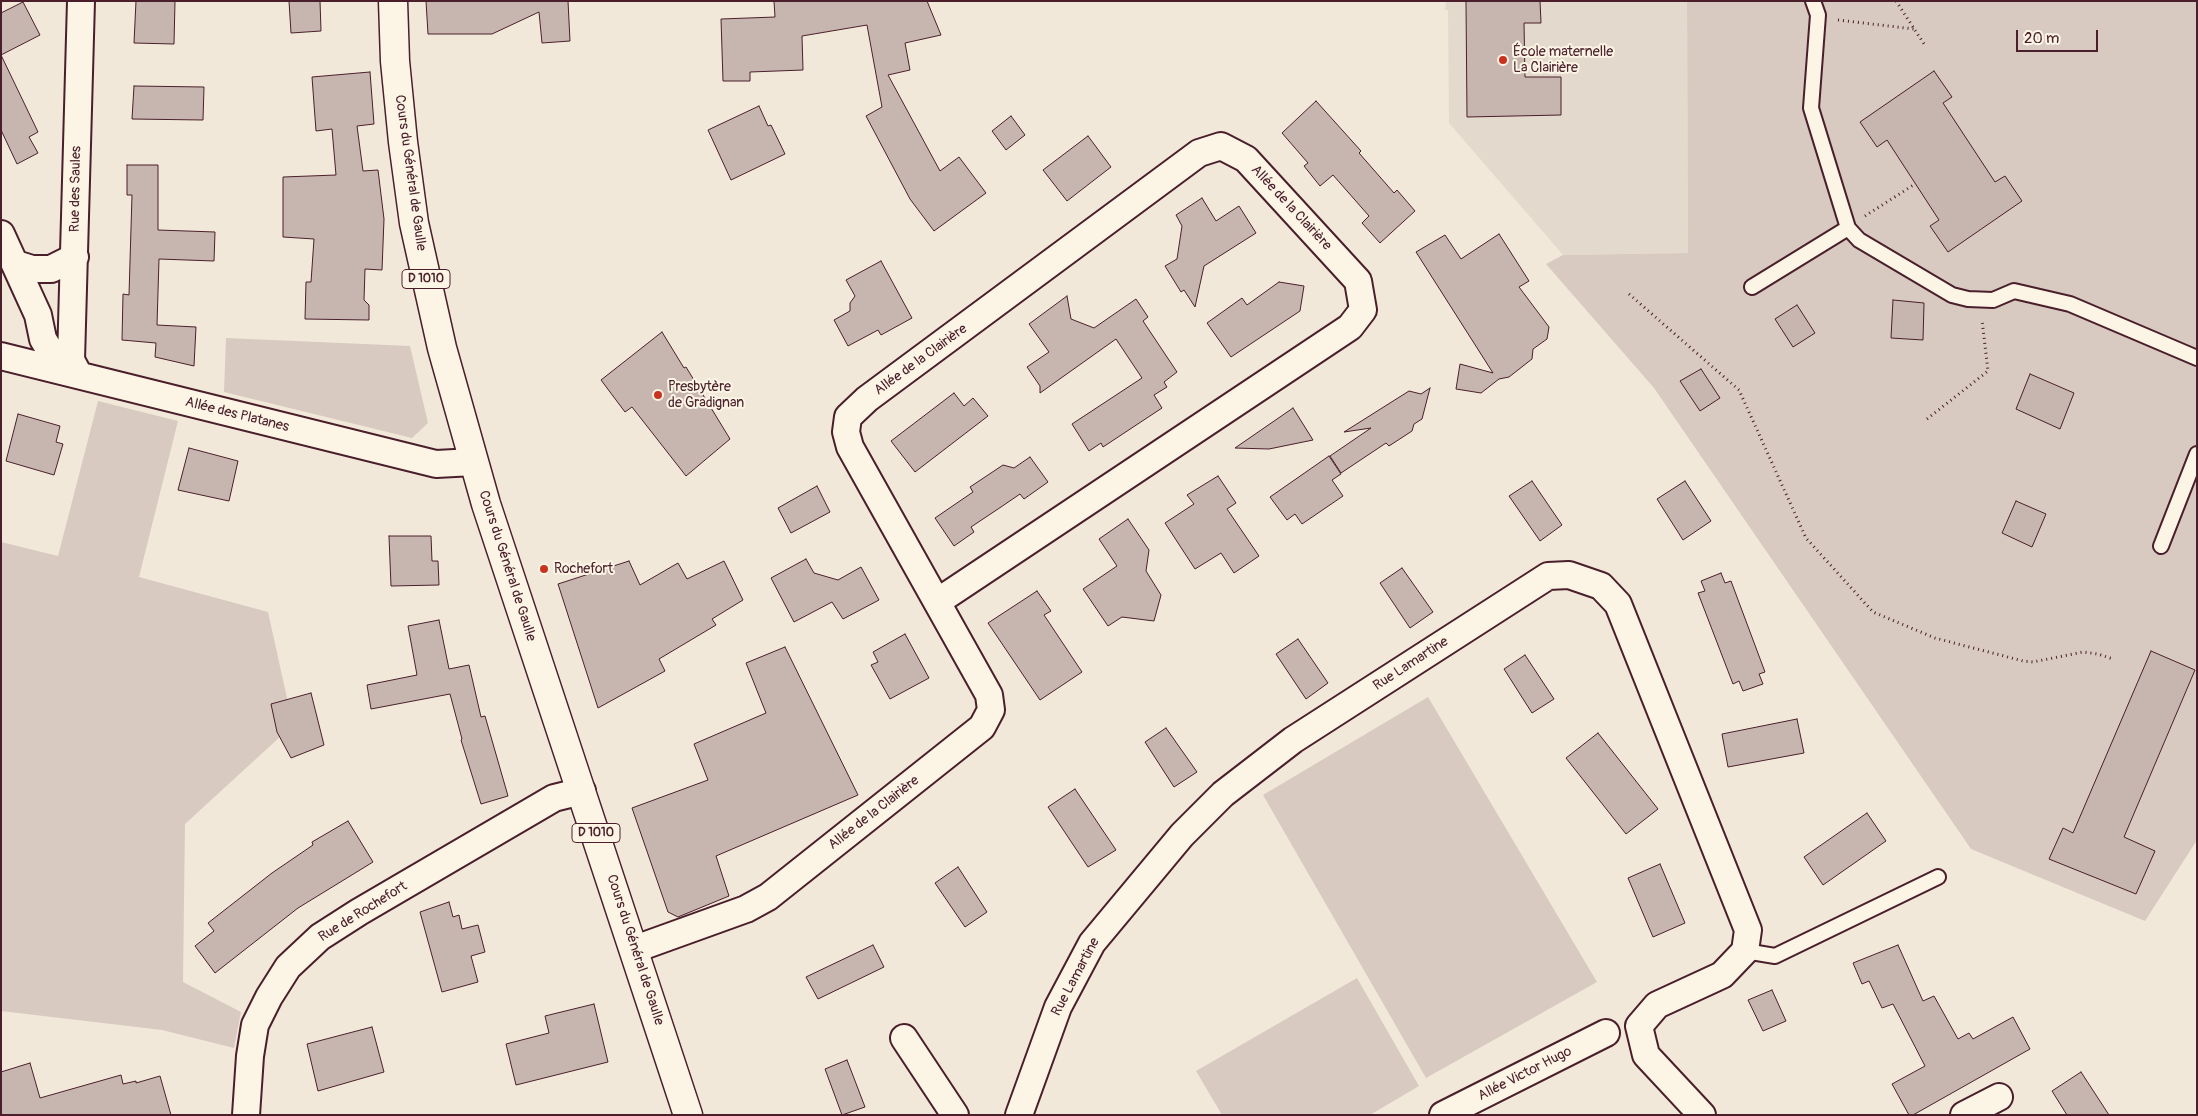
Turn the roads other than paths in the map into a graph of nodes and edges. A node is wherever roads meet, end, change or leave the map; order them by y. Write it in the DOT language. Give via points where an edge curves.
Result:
graph roads {
  1 [pos="81,1"];
  2 [pos="393,1"];
  3 [pos="1813,1"];
  4 [pos="1848,228"];
  5 [pos="1,234"];
  6 [pos="74,257"];
  7 [pos="16,264"];
  8 [pos="1752,287"];
  9 [pos="1,356"];
  10 [pos="2197,358"];
  11 [pos="79,375"];
  12 [pos="2197,454"];
  13 [pos="474,462"];
  14 [pos="2161,546"];
  15 [pos="937,602"];
  16 [pos="582,791"];
  17 [pos="1938,877"];
  18 [pos="635,949"];
  19 [pos="1745,951"];
  20 [pos="1606,1033"];
  21 [pos="904,1038"];
  22 [pos="1998,1097"];
  23 [pos="682,1112"];
  24 [pos="246,1115"];
  25 [pos="955,1115"];
  26 [pos="1019,1115"];
  27 [pos="1443,1115"];
  28 [pos="1702,1115"];
  29 [pos="1964,1115"];
  1 -- 6 [label="street, Rue des Saules"];
  2 -- 13 [label="main road, Cours du Général de Gaulle / D 1010" via="395,61 414,223 442,348"];
  3 -- 4 [label="lane" via="1818,18 1810,108"];
  4 -- 8 [label="lane"];
  4 -- 10 [label="lane" via="1860,240 1952,294 1968,299 1993,300 2014,291 2070,304"];
  5 -- 7 [label="street"];
  6 -- 7 [label="street" via="51,269 32,269"];
  6 -- 11 [label="street, Rue des Saules" via="71,360"];
  7 -- 11 [label="street" via="38,315 43,339 52,354"];
  9 -- 11 [label="street, Allée des Platanes"];
  11 -- 13 [label="street, Allée des Platanes" via="436,464"];
  12 -- 14 [label="lane"];
  13 -- 16 [label="main road, Cours du Général de Gaulle / D 1010"];
  15 -- 15 [label="street, Allée de la Clairière" via="850,447 846,432 848,417 867,399 1199,153 1221,146 1246,159 1358,282 1363,310 1350,326"];
  15 -- 18 [label="street, Allée de la Clairière" via="989,695 991,710 982,727 768,898"];
  16 -- 18 [label="main road, Cours du Général de Gaulle / D 1010"];
  16 -- 24 [label="street, Rue de Rochefort" via="554,798 320,936 288,967 255,1025"];
  17 -- 19 [label="lane" via="1775,956"];
  18 -- 23 [label="main road, Cours du Général de Gaulle / D 1010"];
  19 -- 26 [label="street, Rue Lamartine" via="1748,930 1618,604 1601,586 1570,574 1548,576 1293,740 1223,794 1182,835 1092,943 1058,1007"];
  19 -- 28 [label="street" via="1722,975 1657,1005 1639,1026 1646,1054"];
  20 -- 27 [label="street, Allée Victor Hugo"];
  21 -- 25 [label="street"];
  22 -- 29 [label="street"];
}
